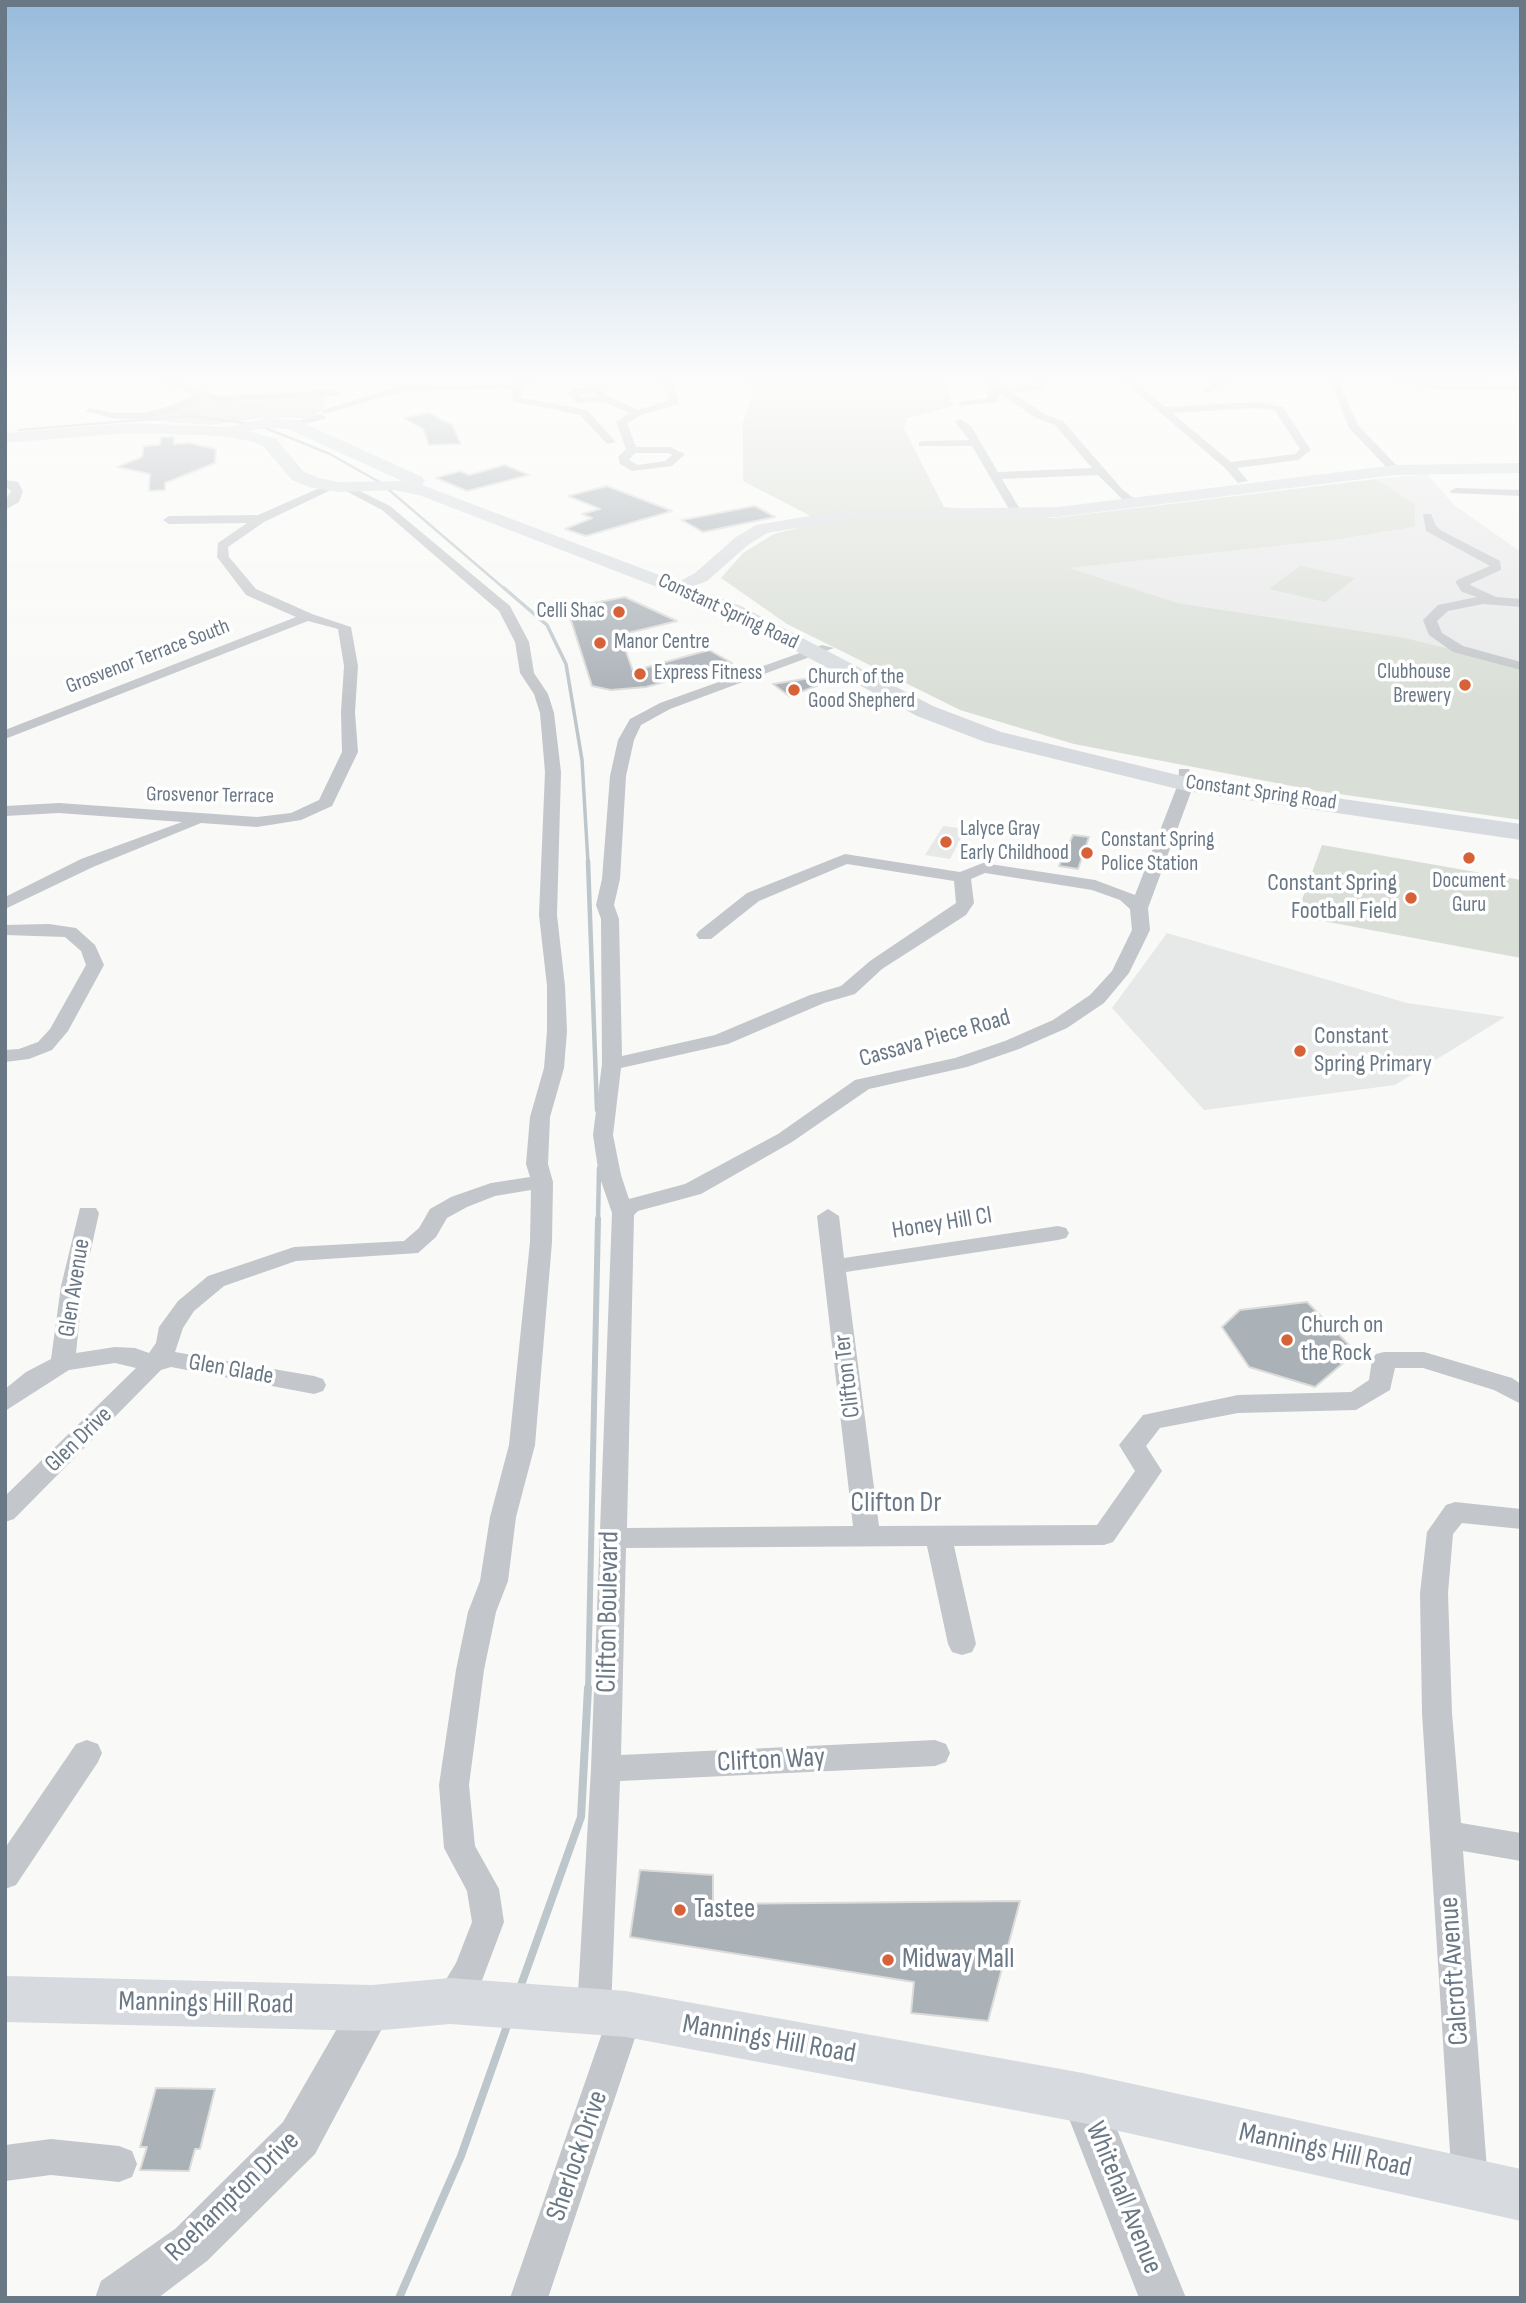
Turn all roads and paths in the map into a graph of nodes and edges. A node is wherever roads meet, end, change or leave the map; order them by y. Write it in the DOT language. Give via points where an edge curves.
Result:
graph roads {
  1 [pos="15,487"];
  2 [pos="338,487"];
  3 [pos="340,487"];
  4 [pos="399,487"];
  5 [pos="435,487"];
  6 [pos="1002,487"];
  7 [pos="1117,487"];
  8 [pos="1261,487"];
  9 [pos="1456,491"];
  10 [pos="1521,493"];
  11 [pos="1142,503"];
  12 [pos="5,507"];
  13 [pos="1017,514"];
  14 [pos="1427,516"];
  15 [pos="260,519"];
  16 [pos="169,520"];
  17 [pos="686,584"];
  18 [pos="1467,589"];
  19 [pos="1500,601"];
  20 [pos="1460,602"];
  21 [pos="1521,603"];
  22 [pos="307,617"];
  23 [pos="820,650"];
  24 [pos="1521,666"];
  25 [pos="5,735"];
  26 [pos="1185,778"];
  27 [pos="5,811"];
  28 [pos="202,819"];
  29 [pos="1521,822"];
  30 [pos="1521,832"];
  31 [pos="962,877"];
  32 [pos="5,904"];
  33 [pos="1139,908"];
  34 [pos="5,929"];
  35 [pos="705,935"];
  36 [pos="5,1056"];
  37 [pos="612,1064"];
  38 [pos="542,1182"];
  39 [pos="88,1213"];
  40 [pos="623,1213"];
  41 [pos="828,1216"];
  42 [pos="1058,1233"];
  43 [pos="834,1268"];
  44 [pos="63,1363"];
  45 [pos="149,1365"];
  46 [pos="314,1385"];
  47 [pos="1521,1395"];
  48 [pos="5,1402"];
  49 [pos="5,1511"];
  50 [pos="1521,1519"];
  51 [pos="867,1536"];
  52 [pos="938,1536"];
  53 [pos="611,1538"];
  54 [pos="962,1644"];
  55 [pos="87,1753"];
  56 [pos="935,1753"];
  57 [pos="606,1769"];
  58 [pos="1446,1834"];
  59 [pos="1521,1847"];
  60 [pos="5,1875"];
  61 [pos="5,1999"];
  62 [pos="450,2001"];
  63 [pos="372,2008"];
  64 [pos="596,2011"];
  65 [pos="1083,2098"];
  66 [pos="5,2164"];
  67 [pos="118,2164"];
  68 [pos="1470,2183"];
  69 [pos="1521,2194"];
  70 [pos="118,2298"];
  71 [pos="529,2298"];
  72 [pos="1163,2298"];
  1 -- 12 [label="street" via="15,500"];
  2 -- 15 [label="street, Grosvenor Terrace"];
  3 -- 38 [label="street" via="386,508 505,609 522,642 527,673 547,713 554,772 548,915 557,1031 554,1068 540,1117 537,1164"];
  4 -- 17 [label="main road, Constant Spring Road" via="423,490"];
  5 -- 17 [label="main road, Constant Spring Road"];
  6 -- 13 [label="street"];
  7 -- 11 [label="street" via="1128,499"];
  8 -- 11 [label="main road"];
  9 -- 10 [label="street"];
  11 -- 13 [label="main road"];
  13 -- 17 [label="main road" via="883,512 779,525 750,536"];
  14 -- 18 [label="street" via="1430,528 1438,534 1496,564 1492,571 1462,583"];
  15 -- 16 [label="street"];
  15 -- 22 [label="street, Grosvenor Terrace" via="222,546 223,557 251,592"];
  17 -- 23 [label="main road, Constant Spring Road"];
  18 -- 19 [label="street"];
  18 -- 20 [label="street"];
  19 -- 20 [label="street"];
  19 -- 21 [label="street"];
  20 -- 24 [label="street" via="1443,608 1430,620 1436,635 1458,649"];
  22 -- 25 [label="street, Grosvenor Terrace South"];
  22 -- 28 [label="street, Grosvenor Terrace" via="344,627 349,647 350,752 326,803 295,817 257,822"];
  23 -- 26 [label="main road, Constant Spring Road" via="925,711 993,737"];
  23 -- 37 [label="street" via="666,706 635,722 626,740 615,790 611,879 605,905 610,919"];
  26 -- 29 [label="main road, Constant Spring Road"];
  26 -- 30 [label="main road, Constant Spring Road"];
  26 -- 33 [label="street, Cassava Piece Road"];
  27 -- 28 [label="street, Grosvenor Terrace" via="59,808"];
  28 -- 32 [label="street" via="119,849"];
  31 -- 33 [label="street" via="983,868 1095,885 1126,896"];
  31 -- 35 [label="street" via="845,859 753,897"];
  31 -- 37 [label="street" via="965,903 960,911 876,965 848,990 721,1040"];
  33 -- 40 [label="street, Cassava Piece Road" via="1141,930 1120,973 1097,999 1060,1024 960,1063 862,1084 785,1138 693,1189 630,1206"];
  34 -- 36 [label="street" via="70,933 89,949 95,965 45,1046"];
  37 -- 40 [label="street" via="603,1135"];
  38 -- 45 [label="street, Glen Drive" via="491,1190 459,1202 438,1214 428,1232 410,1248 294,1254 216,1281 186,1306 171,1327 168,1344"];
  38 -- 62 [label="street" via="541,1242 522,1446 503,1517 494,1581 472,1658 454,1785 460,1848 483,1889 488,1922 469,1972"];
  39 -- 44 [label="street, Glen Avenue" via="72,1286"];
  40 -- 53 [label="street, Clifton Boulevard"];
  41 -- 43 [label="street, Clifton Ter"];
  42 -- 43 [label="street, Honey Hill Cl"];
  43 -- 51 [label="street, Clifton Ter"];
  44 -- 45 [label="street" via="114,1355 135,1356"];
  44 -- 48 [label="street"];
  45 -- 46 [label="street, Glen Glade" via="171,1359"];
  45 -- 49 [label="street, Glen Drive" via="124,1396"];
  47 -- 52 [label="street, Clifton Dr" via="1503,1384 1424,1360 1384,1360 1381,1384 1356,1401 1238,1404 1152,1420 1132,1445 1149,1471 1104,1535"];
  50 -- 58 [label="street, Calcroft Avenue" via="1455,1513 1440,1532 1434,1593 1436,1700"];
  51 -- 52 [label="street, Clifton Dr"];
  51 -- 53 [label="street, Clifton Dr"];
  52 -- 54 [label="street"];
  53 -- 57 [label="street, Clifton Boulevard"];
  55 -- 60 [label="street"];
  56 -- 57 [label="street, Clifton Way"];
  57 -- 64 [label="street, Clifton Boulevard"];
  58 -- 59 [label="street"];
  58 -- 68 [label="street, Calcroft Avenue"];
  61 -- 63 [label="main road, Mannings Hill Road"];
  62 -- 63 [label="main road, Mannings Hill Road"];
  62 -- 64 [label="main road, Mannings Hill Road"];
  63 -- 70 [label="street, Roehampton Drive" via="299,2138 191,2245"];
  64 -- 65 [label="main road, Mannings Hill Road"];
  64 -- 71 [label="street, Sherlock Drive"];
  65 -- 68 [label="main road, Mannings Hill Road"];
  65 -- 72 [label="street, Whitehall Avenue"];
  66 -- 67 [label="street" via="51,2157"];
  68 -- 69 [label="main road, Mannings Hill Road"];
}
